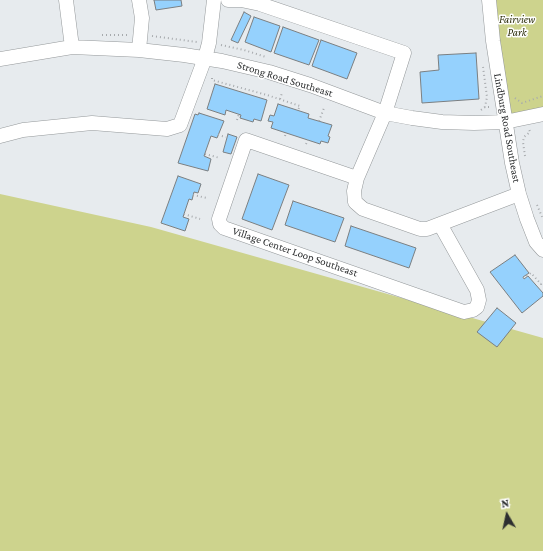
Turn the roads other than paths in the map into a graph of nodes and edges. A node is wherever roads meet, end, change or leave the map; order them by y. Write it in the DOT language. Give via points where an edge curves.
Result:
graph roads {
  1 [pos="66,0"];
  2 [pos="139,0"];
  3 [pos="214,0"];
  4 [pos="228,0"];
  5 [pos="489,0"];
  6 [pos="72,47"];
  7 [pos="139,50"];
  8 [pos="205,58"];
  9 [pos="0,59"];
  10 [pos="385,113"];
  11 [pos="543,114"];
  12 [pos="505,122"];
  13 [pos="0,136"];
  14 [pos="357,178"];
  15 [pos="519,194"];
  16 [pos="440,224"];
  17 [pos="543,250"];
  1 -- 6 [label="street"];
  2 -- 7 [label="street" via="142,18"];
  3 -- 8 [label="street"];
  4 -- 10 [label="street" via="260,4 404,54"];
  5 -- 12 [label="street, Lindburg Road Southeast"];
  6 -- 7 [label="street, Strong Road Southeast"];
  6 -- 9 [label="street, Strong Road Southeast"];
  7 -- 8 [label="street, Strong Road Southeast"];
  8 -- 10 [label="street, Strong Road Southeast" via="269,72"];
  8 -- 13 [label="street" via="180,124 167,129 92,123 23,130"];
  10 -- 12 [label="street, Strong Road Southeast" via="442,122"];
  10 -- 14 [label="street"];
  11 -- 12 [label="street, Strong Road Southeast"];
  12 -- 15 [label="street, Lindburg Road Southeast"];
  14 -- 16 [label="street" via="355,202 363,209 420,230"];
  14 -- 16 [label="street, Village Center Loop Southeast" via="246,140 219,219 220,224 224,228 464,312 473,310 479,300 477,290"];
  15 -- 16 [label="street"];
  15 -- 17 [label="street, Lindburg Road Southeast" via="536,242"];
}
